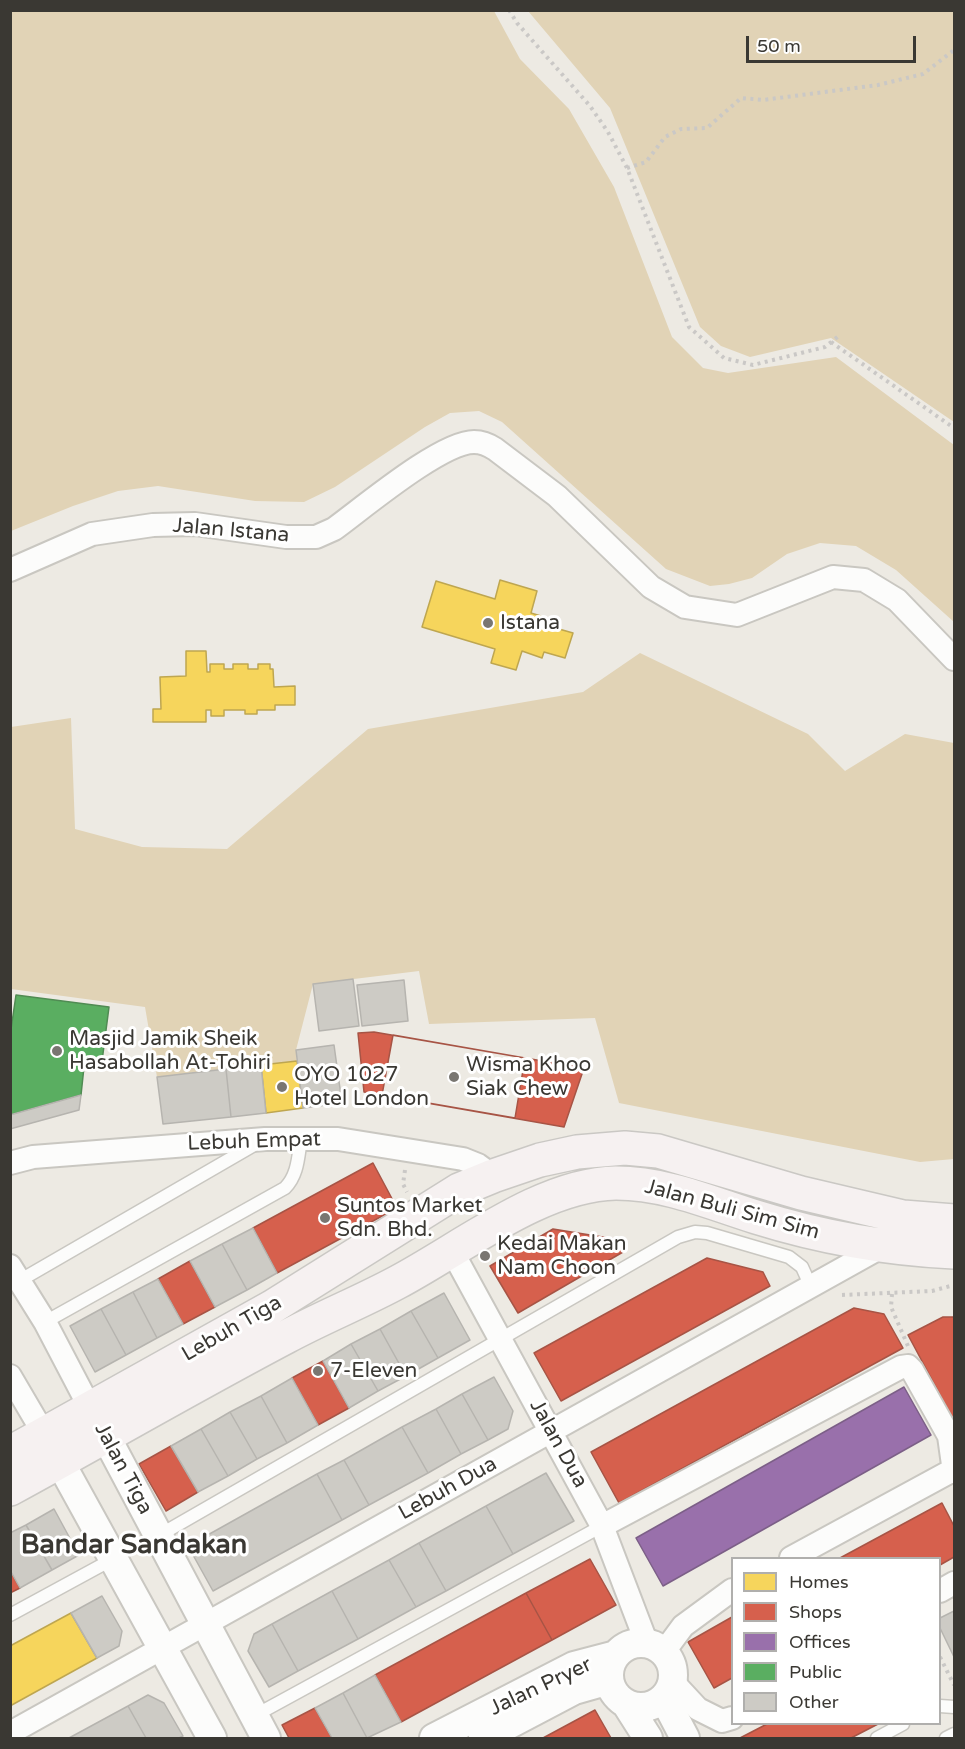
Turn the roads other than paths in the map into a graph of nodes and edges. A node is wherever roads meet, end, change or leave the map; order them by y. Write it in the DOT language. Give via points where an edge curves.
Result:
graph roads {
  1 [pos="10,570"];
  2 [pos="954,659"];
  3 [pos="265,1139"];
  4 [pos="301,1139"];
  5 [pos="10,1163"];
  6 [pos="493,1176"];
  7 [pos="449,1196"];
  8 [pos="954,1221"];
  9 [pos="885,1245"];
  10 [pos="452,1251"];
  11 [pos="954,1252"];
  12 [pos="15,1273"];
  13 [pos="804,1291"];
  14 [pos="45,1322"];
  15 [pos="501,1340"];
  16 [pos="10,1376"];
  17 [pos="90,1408"];
  18 [pos="551,1432"];
  19 [pos="44,1434"];
  20 [pos="105,1437"];
  21 [pos="10,1453"];
  22 [pos="60,1462"];
  23 [pos="954,1471"];
  24 [pos="10,1490"];
  25 [pos="603,1526"];
  26 [pos="158,1536"];
  27 [pos="793,1557"];
  28 [pos="113,1559"];
  29 [pos="731,1591"];
  30 [pos="10,1615"];
  31 [pos="205,1624"];
  32 [pos="162,1648"];
  33 [pos="655,1648"];
  34 [pos="612,1668"];
  35 [pos="668,1690"];
  36 [pos="627,1705"];
  37 [pos="731,1718"];
  38 [pos="901,1725"];
  39 [pos="260,1727"];
  40 [pos="10,1732"];
  41 [pos="954,1734"];
  42 [pos="212,1738"];
  43 [pos="434,1738"];
  44 [pos="483,1738"];
  45 [pos="648,1738"];
  46 [pos="685,1738"];
  47 [pos="877,1738"];
  48 [pos="946,1738"];
  1 -- 2 [label="street, Jalan Istana" via="92,534 153,525 195,524 286,537 316,537 334,529 431,458 454,446 475,442 495,449 557,496 651,587 685,607 737,615 834,577 864,580 897,600"];
  3 -- 4 [label="street, Lebuh Empat"];
  3 -- 5 [label="street, Lebuh Empat" via="33,1157"];
  3 -- 12 [label="lane"];
  4 -- 6 [label="street, Lebuh Empat" via="338,1139 463,1158"];
  4 -- 14 [label="lane" via="296,1172 285,1188"];
  6 -- 7 [label="main road, Jalan Buli Sim Sim"];
  6 -- 8 [label="main road, Jalan Buli Sim Sim" via="577,1152 625,1148 658,1151 835,1201 903,1217"];
  7 -- 10 [label="main road" via="445,1226"];
  7 -- 17 [label="main road, Lebuh Tiga" via="272,1307"];
  9 -- 10 [label="main road, Jalan Buli Sim Sim" via="801,1230 688,1194 615,1183 552,1196"];
  9 -- 11 [label="main road, Jalan Buli Sim Sim"];
  9 -- 13 [label="street, Lebuh Dua"];
  10 -- 15 [label="street, Jalan Dua"];
  10 -- 20 [label="main road, Lebuh Tiga" via="395,1284 287,1336"];
  12 -- 14 [label="street, Jalan Tiga"];
  13 -- 15 [label="lane" via="801,1267 789,1257 695,1232 678,1237"];
  13 -- 18 [label="street, Lebuh Dua"];
  14 -- 17 [label="street, Jalan Tiga"];
  15 -- 18 [label="street, Jalan Dua"];
  15 -- 26 [label="lane"];
  16 -- 19 [label="street"];
  17 -- 19 [label="main road, Lebuh Tiga"];
  17 -- 20 [label="street, Jalan Tiga"];
  18 -- 25 [label="street, Jalan Dua"];
  18 -- 31 [label="street, Lebuh Dua"];
  19 -- 21 [label="main road, Lebuh Tiga"];
  19 -- 22 [label="street"];
  20 -- 22 [label="main road, Lebuh Tiga"];
  20 -- 26 [label="street, Jalan Tiga"];
  22 -- 24 [label="main road, Lebuh Tiga"];
  22 -- 28 [label="street"];
  23 -- 25 [label="street" via="949,1436 912,1370 901,1367"];
  23 -- 27 [label="street"];
  25 -- 33 [label="street, Jalan Dua"];
  25 -- 39 [label="lane"];
  26 -- 31 [label="street, Jalan Tiga"];
  28 -- 30 [label="lane"];
  28 -- 32 [label="street"];
  29 -- 33 [label="street"];
  31 -- 32 [label="street, Lebuh Dua"];
  31 -- 39 [label="street, Jalan Tiga"];
  32 -- 40 [label="street, Lebuh Dua"];
  32 -- 42 [label="street"];
  33 -- 34 [label="street" via="630,1645"];
  33 -- 35 [label="street" via="672,1666"];
  34 -- 36 [label="street" via="612,1690"];
  34 -- 43 [label="street, Jalan Pryer" via="574,1666"];
  34 -- 44 [label="street, Jalan Pryer"];
  35 -- 36 [label="street" via="648,1707"];
  35 -- 37 [label="street" via="722,1720"];
  35 -- 46 [label="street"];
  36 -- 45 [label="street"];
  38 -- 47 [label="lane"];
  41 -- 48 [label="lane"];
}
